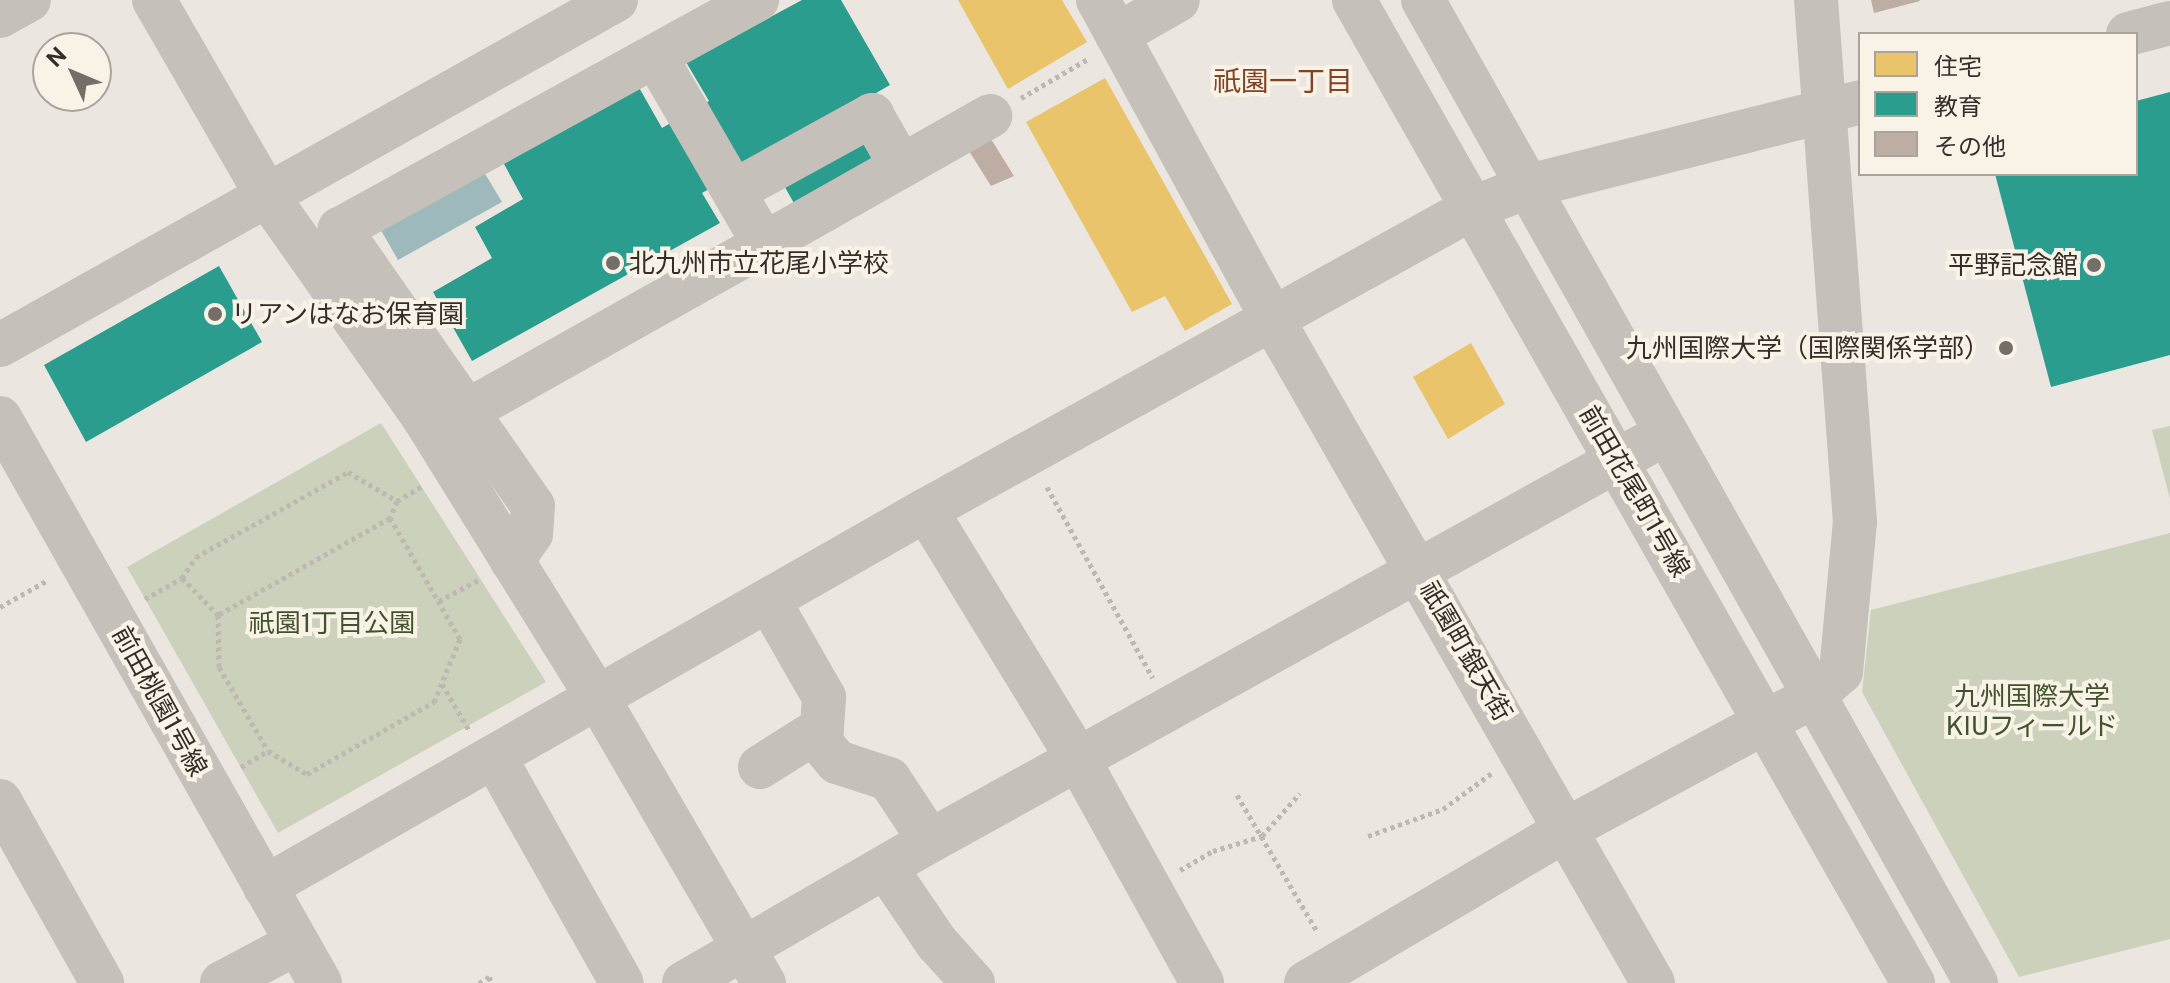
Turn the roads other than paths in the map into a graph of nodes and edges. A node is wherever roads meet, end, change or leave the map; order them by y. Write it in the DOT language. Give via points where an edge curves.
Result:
graph roads {
  1 [pos="29,0"];
  2 [pos="154,0"];
  3 [pos="616,0"];
  4 [pos="757,0"];
  5 [pos="1178,0"];
  6 [pos="1354,0"];
  7 [pos="1423,0"];
  8 [pos="1816,0"];
  9 [pos="0,16"];
  10 [pos="2170,23"];
  11 [pos="1112,25"];
  12 [pos="2136,32"];
  13 [pos="655,56"];
  14 [pos="1842,107"];
  15 [pos="990,116"];
  16 [pos="901,166"];
  17 [pos="1529,186"];
  18 [pos="734,191"];
  19 [pos="266,194"];
  20 [pos="1471,209"];
  21 [pos="764,244"];
  22 [pos="1274,322"];
  23 [pos="0,345"];
  24 [pos="467,411"];
  25 [pos="0,418"];
  26 [pos="1668,432"];
  27 [pos="1619,460"];
  28 [pos="926,510"];
  29 [pos="512,561"];
  30 [pos="1419,570"];
  31 [pos="769,601"];
  32 [pos="1814,696"];
  33 [pos="599,700"];
  34 [pos="1766,723"];
  35 [pos="822,728"];
  36 [pos="1078,759"];
  37 [pos="492,760"];
  38 [pos="760,767"];
  39 [pos="0,801"];
  40 [pos="1567,829"];
  41 [pos="930,841"];
  42 [pos="886,868"];
  43 [pos="265,887"];
  44 [pos="297,943"];
  45 [pos="755,966"];
  46 [pos="1968,969"];
  47 [pos="1321,974"];
  48 [pos="102,983"];
  49 [pos="222,983"];
  50 [pos="320,983"];
  51 [pos="622,983"];
  52 [pos="684,983"];
  53 [pos="973,983"];
  54 [pos="1202,983"];
  55 [pos="1653,983"];
  56 [pos="1914,983"];
  1 -- 9 [label="street"];
  2 -- 19 [label="street"];
  3 -- 19 [label="street"];
  4 -- 13 [label="street"];
  5 -- 11 [label="street"];
  6 -- 20 [label="street, 前田花尾町1号線"];
  7 -- 17 [label="street"];
  8 -- 14 [label="street"];
  10 -- 12 [label="street"];
  11 -- 22 [label="street, 祇園町銀天街"];
  13 -- 18 [label="street"];
  13 -- 24 [label="street" via="340,229"];
  14 -- 17 [label="street"];
  14 -- 32 [label="street" via="1855,522 1841,672"];
  15 -- 16 [label="street"];
  16 -- 18 [label="street" via="872,115"];
  16 -- 21 [label="street"];
  17 -- 20 [label="street"];
  17 -- 26 [label="street"];
  18 -- 21 [label="street"];
  19 -- 23 [label="street"];
  19 -- 29 [label="street" via="424,418"];
  20 -- 22 [label="street"];
  20 -- 27 [label="street, 前田花尾町1号線"];
  21 -- 24 [label="street"];
  22 -- 28 [label="street"];
  22 -- 30 [label="street, 祇園町銀天街"];
  24 -- 29 [label="street" via="533,506 531,534"];
  25 -- 43 [label="street, 前田桃園1号線"];
  26 -- 27 [label="street"];
  26 -- 32 [label="street"];
  27 -- 30 [label="street"];
  27 -- 34 [label="street, 前田花尾町1号線"];
  28 -- 31 [label="street"];
  28 -- 36 [label="street"];
  29 -- 33 [label="street"];
  30 -- 36 [label="street"];
  30 -- 40 [label="street, 祇園町銀天街"];
  31 -- 33 [label="street"];
  31 -- 35 [label="street" via="824,697"];
  32 -- 34 [label="street"];
  32 -- 46 [label="street"];
  33 -- 37 [label="street"];
  33 -- 45 [label="street"];
  34 -- 40 [label="street"];
  34 -- 56 [label="street, 前田花尾町1号線"];
  35 -- 38 [label="street"];
  35 -- 41 [label="street" via="821,743 837,762 889,779"];
  36 -- 41 [label="street"];
  36 -- 54 [label="street"];
  37 -- 43 [label="street"];
  37 -- 51 [label="street"];
  39 -- 48 [label="street"];
  40 -- 47 [label="street"];
  40 -- 55 [label="street, 祇園町銀天街"];
  41 -- 42 [label="street"];
  42 -- 45 [label="street"];
  42 -- 53 [label="street" via="937,943"];
  43 -- 44 [label="street, 前田桃園1号線"];
  44 -- 49 [label="street"];
  44 -- 50 [label="street, 前田桃園1号線"];
  45 -- 52 [label="street"];
  46 -- 56 [label="street"];
}
